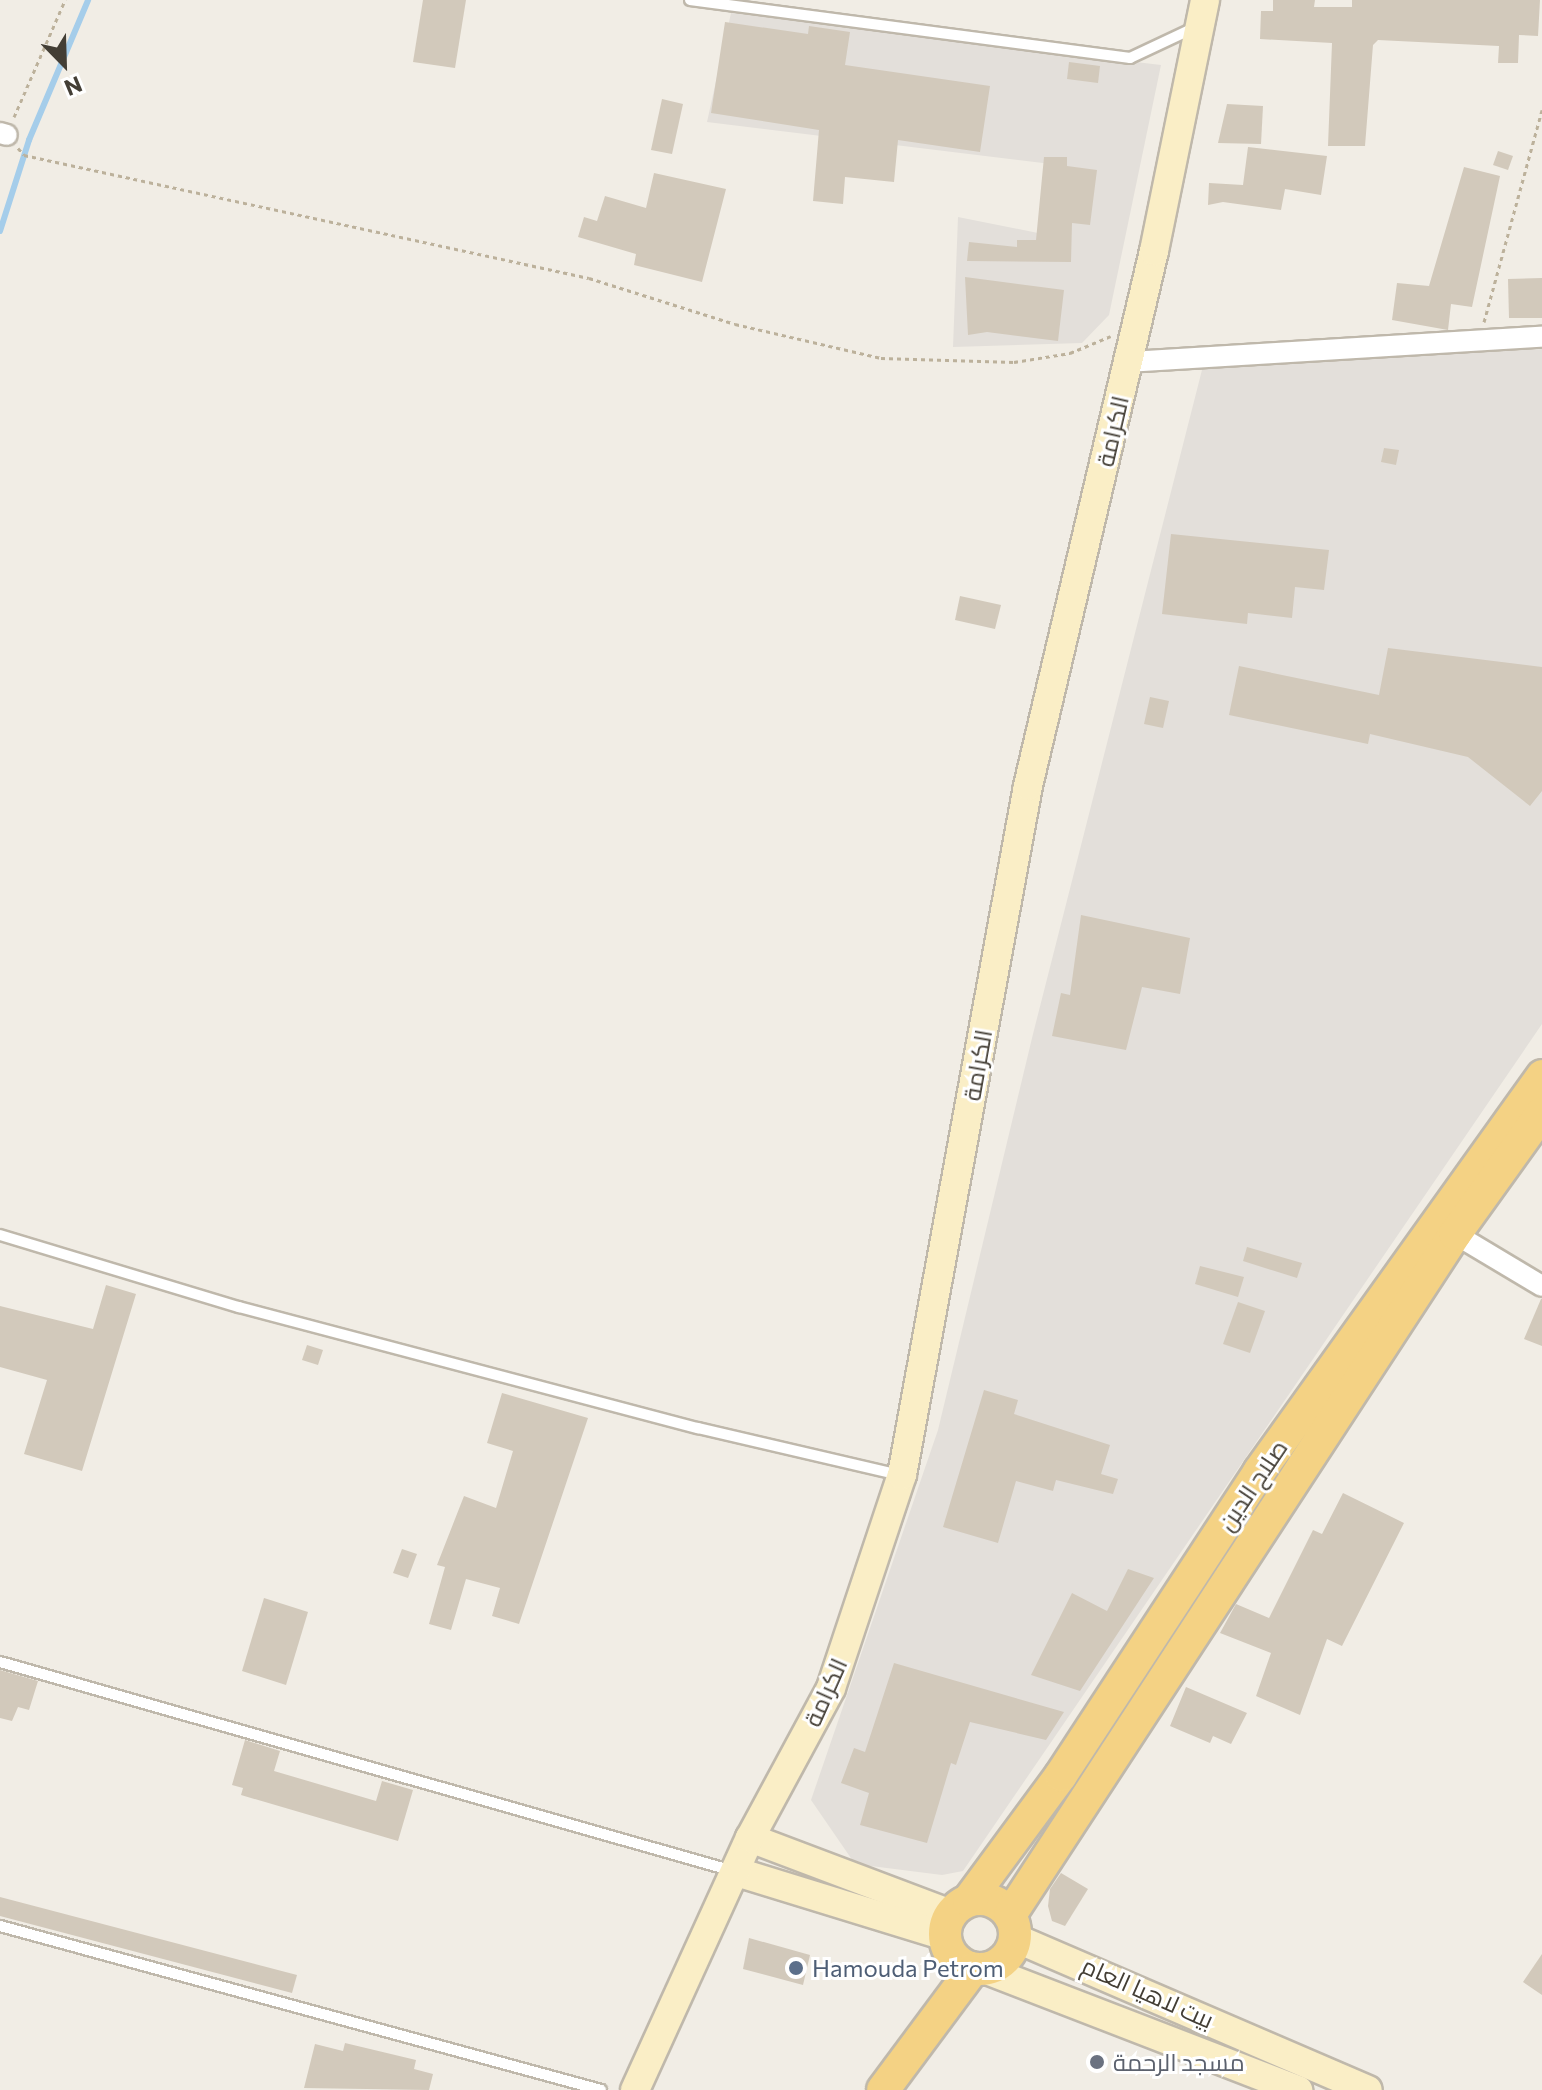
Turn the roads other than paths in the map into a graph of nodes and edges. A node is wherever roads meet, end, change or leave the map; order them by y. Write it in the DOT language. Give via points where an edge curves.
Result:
graph roads {
  1 [pos="690,0"];
  2 [pos="1202,12"];
  3 [pos="1542,337"];
  4 [pos="1128,362"];
  5 [pos="1542,1076"];
  6 [pos="1542,1113"];
  7 [pos="1455,1234"];
  8 [pos="0,1235"];
  9 [pos="1542,1286"];
  10 [pos="902,1475"];
  11 [pos="0,1662"];
  12 [pos="775,1792"];
  13 [pos="750,1838"];
  14 [pos="806,1857"];
  15 [pos="737,1872"];
  16 [pos="794,1889"];
  17 [pos="714,1912"];
  18 [pos="955,1917"];
  19 [pos="0,1926"];
  20 [pos="1013,1927"];
  21 [pos="979,1969"];
  22 [pos="1290,2088"];
  23 [pos="601,2090"];
  24 [pos="635,2090"];
  25 [pos="883,2090"];
  26 [pos="1368,2090"];
  1 -- 2 [label="lane" via="1130,58"];
  2 -- 4 [label="main road, الكرامة"];
  3 -- 4 [label="street"];
  4 -- 10 [label="main road, الكرامة" via="1028,786"];
  5 -- 18 [label="highway, صلاح الدين" via="1259,1472 1061,1775"];
  6 -- 7 [label="highway, صلاح الدين"];
  7 -- 9 [label="street"];
  7 -- 20 [label="highway, صلاح الدين"];
  8 -- 10 [label="lane" via="239,1307 698,1428"];
  10 -- 12 [label="main road, الكرامة" via="831,1688"];
  11 -- 15 [label="lane"];
  12 -- 13 [label="main road, الكرامة"];
  12 -- 14 [label="main road" via="779,1820"];
  13 -- 14 [label="main road"];
  13 -- 15 [label="main road, الكرامة"];
  14 -- 18 [label="main road"];
  15 -- 16 [label="main road"];
  15 -- 17 [label="main road, الكرامة"];
  16 -- 17 [label="main road" via="755,1893"];
  16 -- 18 [label="main road"];
  17 -- 24 [label="main road, الكرامة"];
  18 -- 20 [label="highway" via="992,1900"];
  18 -- 21 [label="highway" via="953,1957"];
  19 -- 23 [label="lane"];
  20 -- 21 [label="highway" via="1005,1959"];
  20 -- 26 [label="main road, بيت لاهيا العام"];
  21 -- 22 [label="main road"];
  21 -- 25 [label="highway"];
}
